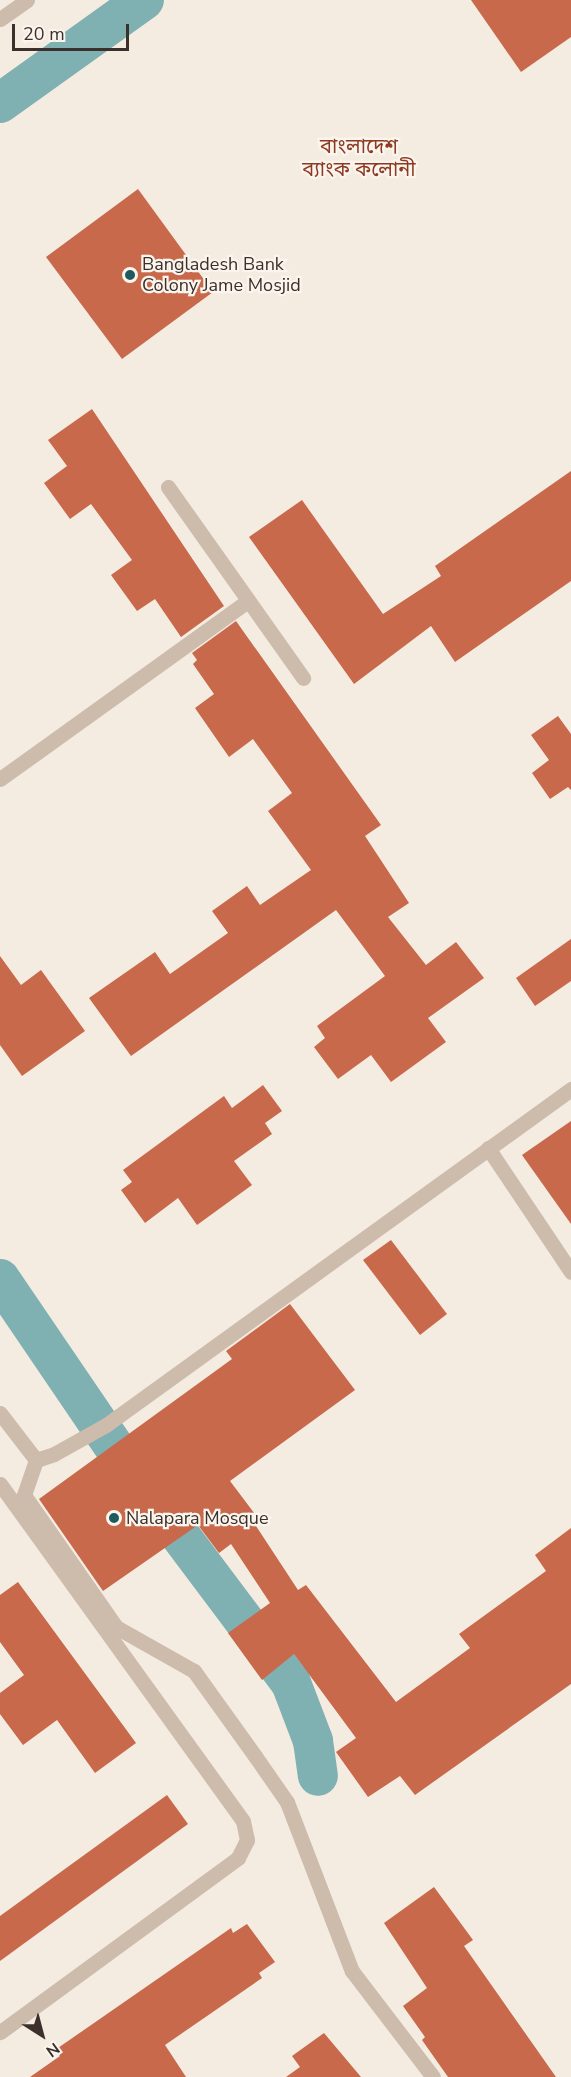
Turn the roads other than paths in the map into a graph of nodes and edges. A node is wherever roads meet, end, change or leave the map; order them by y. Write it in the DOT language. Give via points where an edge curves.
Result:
graph roads {
  1 [pos="27,0"];
  2 [pos="0,19"];
  3 [pos="168,487"];
  4 [pos="246,602"];
  5 [pos="303,678"];
  6 [pos="0,779"];
  7 [pos="571,1089"];
  8 [pos="488,1148"];
  9 [pos="571,1272"];
  10 [pos="0,1413"];
  11 [pos="36,1460"];
  12 [pos="0,1484"];
  13 [pos="0,2032"];
  14 [pos="433,2077"];
  1 -- 2 [label="street"];
  3 -- 4 [label="street"];
  4 -- 5 [label="street"];
  4 -- 6 [label="street"];
  7 -- 8 [label="street"];
  8 -- 9 [label="street"];
  8 -- 11 [label="street" via="106,1425"];
  10 -- 11 [label="street"];
  11 -- 14 [label="street" via="24,1495 116,1627 194,1671 255,1756 287,1802 352,1971"];
  12 -- 13 [label="street" via="174,1733 243,1821 248,1840 238,1858"];
}
